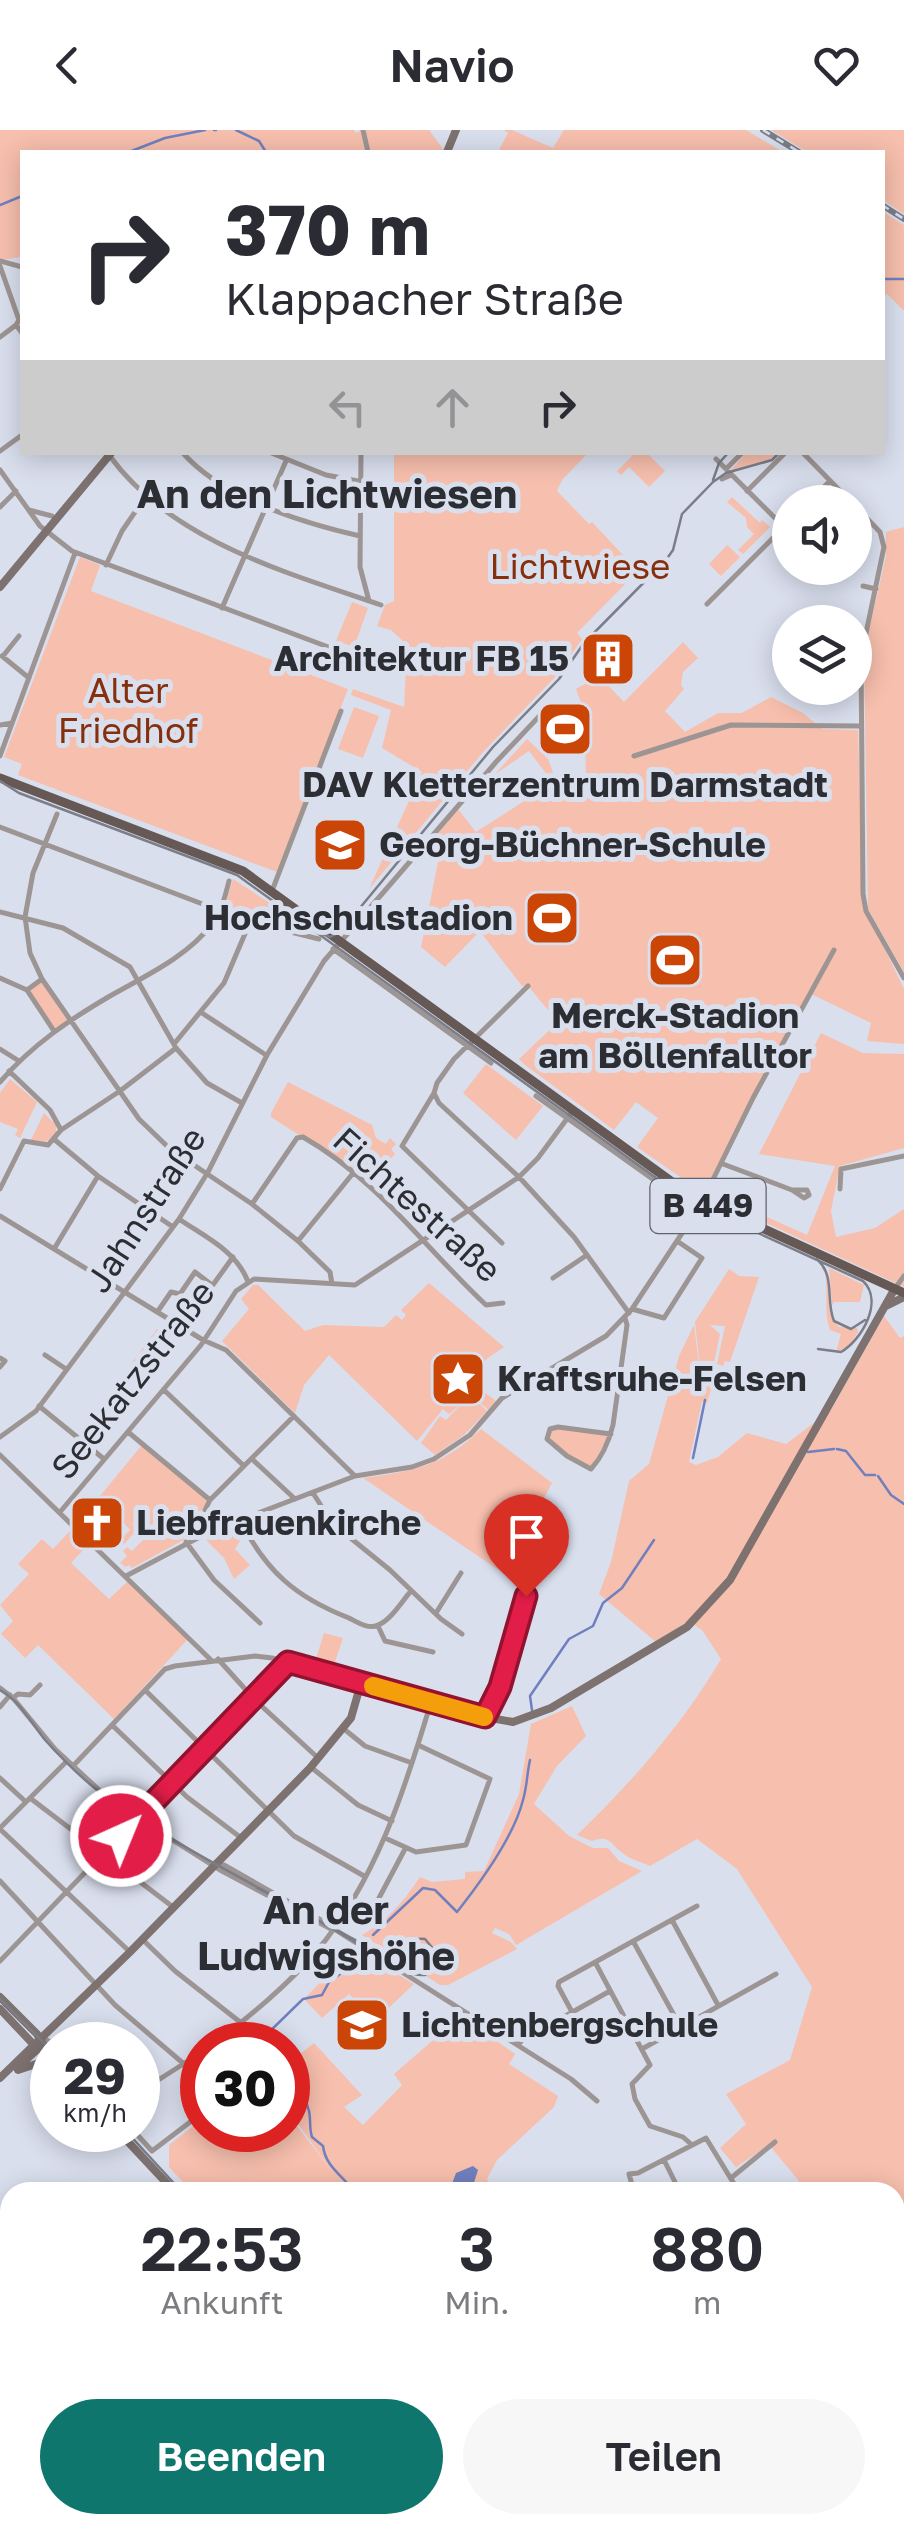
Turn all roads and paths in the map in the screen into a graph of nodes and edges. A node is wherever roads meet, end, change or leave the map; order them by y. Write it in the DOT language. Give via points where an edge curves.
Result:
graph roads {
  1 [pos="0,263"];
  2 [pos="20,268"];
  3 [pos="5,276"];
  4 [pos="16,326"];
  5 [pos="20,331"];
  6 [pos="0,337"];
  7 [pos="107,455"];
  8 [pos="111,455"];
  9 [pos="186,455"];
  10 [pos="275,455"];
  11 [pos="362,455"];
  12 [pos="741,455"];
  13 [pos="783,455"];
  14 [pos="805,455"];
  15 [pos="716,459"];
  16 [pos="286,461"];
  17 [pos="0,470"];
  18 [pos="729,472"];
  19 [pos="722,479"];
  20 [pos="830,481"];
  21 [pos="362,484"];
  22 [pos="826,485"];
  23 [pos="834,485"];
  24 [pos="390,487"];
  25 [pos="748,490"];
  26 [pos="16,491"];
  27 [pos="146,496"];
  28 [pos="265,506"];
  29 [pos="0,507"];
  30 [pos="29,510"];
  31 [pos="772,511"];
  32 [pos="52,516"];
  33 [pos="872,524"];
  34 [pos="46,530"];
  35 [pos="360,536"];
  36 [pos="772,539"];
  37 [pos="75,552"];
  38 [pos="244,554"];
  39 [pos="106,565"];
  40 [pos="862,586"];
  41 [pos="0,587"];
  42 [pos="876,588"];
  43 [pos="369,601"];
  44 [pos="707,604"];
  45 [pos="381,605"];
  46 [pos="222,608"];
  47 [pos="18,636"];
  48 [pos="1,657"];
  49 [pos="354,658"];
  50 [pos="29,678"];
  51 [pos="546,710"];
  52 [pos="341,711"];
  53 [pos="12,723"];
  54 [pos="0,725"];
  55 [pos="860,726"];
  56 [pos="0,756"];
  57 [pos="634,756"];
  58 [pos="0,778"];
  59 [pos="314,793"];
  60 [pos="326,798"];
  61 [pos="57,814"];
  62 [pos="0,827"];
  63 [pos="45,844"];
  64 [pos="229,881"];
  65 [pos="272,892"];
  66 [pos="220,910"];
  67 [pos="0,912"];
  68 [pos="25,916"];
  69 [pos="250,922"];
  70 [pos="319,939"];
  71 [pos="340,940"];
  72 [pos="333,949"];
  73 [pos="834,950"];
  74 [pos="0,978"];
  75 [pos="904,978"];
  76 [pos="42,979"];
  77 [pos="138,980"];
  78 [pos="528,986"];
  79 [pos="27,990"];
  80 [pos="202,1013"];
  81 [pos="71,1020"];
  82 [pos="54,1031"];
  83 [pos="471,1042"];
  84 [pos="175,1046"];
  85 [pos="0,1048"];
  86 [pos="267,1055"];
  87 [pos="18,1061"];
  88 [pos="491,1063"];
  89 [pos="10,1071"];
  90 [pos="0,1082"];
  91 [pos="120,1091"];
  92 [pos="434,1093"];
  93 [pos="536,1096"];
  94 [pos="242,1103"];
  95 [pos="570,1115"];
  96 [pos="61,1130"];
  97 [pos="55,1140"];
  98 [pos="904,1156"];
  99 [pos="723,1164"];
  100 [pos="208,1172"];
  101 [pos="354,1172"];
  102 [pos="98,1176"];
  103 [pos="519,1177"];
  104 [pos="840,1189"];
  105 [pos="0,1190"];
  106 [pos="792,1190"];
  107 [pos="252,1204"];
  108 [pos="699,1206"];
  109 [pos="470,1211"];
  110 [pos="0,1216"];
  111 [pos="179,1219"];
  112 [pos="172,1227"];
  113 [pos="298,1241"];
  114 [pos="424,1241"];
  115 [pos="677,1242"];
  116 [pos="502,1243"];
  117 [pos="54,1249"];
  118 [pos="587,1255"];
  119 [pos="233,1256"];
  120 [pos="904,1276"];
  121 [pos="554,1278"];
  122 [pos="248,1282"];
  123 [pos="332,1284"];
  124 [pos="212,1285"];
  125 [pos="124,1292"];
  126 [pos="901,1294"];
  127 [pos="503,1303"];
  128 [pos="197,1307"];
  129 [pos="158,1311"];
  130 [pos="629,1313"];
  131 [pos="606,1336"];
  132 [pos="203,1340"];
  133 [pos="625,1343"];
  134 [pos="45,1355"];
  135 [pos="0,1358"];
  136 [pos="0,1367"];
  137 [pos="66,1369"];
  138 [pos="164,1390"];
  139 [pos="40,1406"];
  140 [pos="294,1416"];
  141 [pos="128,1432"];
  142 [pos="611,1434"];
  143 [pos="0,1436"];
  144 [pos="0,1455"];
  145 [pos="104,1459"];
  146 [pos="252,1459"];
  147 [pos="244,1466"];
  148 [pos="355,1476"];
  149 [pos="313,1492"];
  150 [pos="295,1499"];
  151 [pos="210,1500"];
  152 [pos="60,1512"];
  153 [pos="240,1520"];
  154 [pos="211,1531"];
  155 [pos="186,1542"];
  156 [pos="460,1573"];
  157 [pos="126,1576"];
  158 [pos="411,1591"];
  159 [pos="522,1606"];
  160 [pos="435,1613"];
  161 [pos="260,1623"];
  162 [pos="378,1626"];
  163 [pos="462,1634"];
  164 [pos="433,1652"];
  165 [pos="214,1660"];
  166 [pos="288,1662"];
  167 [pos="361,1683"];
  168 [pos="40,1685"];
  169 [pos="0,1688"];
  170 [pos="145,1690"];
  171 [pos="11,1696"];
  172 [pos="254,1698"];
  173 [pos="430,1702"];
  174 [pos="0,1708"];
  175 [pos="485,1717"];
  176 [pos="112,1725"];
  177 [pos="344,1729"];
  178 [pos="418,1746"];
  179 [pos="205,1748"];
  180 [pos="317,1756"];
  181 [pos="412,1763"];
  182 [pos="70,1764"];
  183 [pos="311,1767"];
  184 [pos="0,1778"];
  185 [pos="294,1781"];
  186 [pos="172,1783"];
  187 [pos="28,1800"];
  188 [pos="267,1810"];
  189 [pos="138,1818"];
  190 [pos="392,1822"];
  191 [pos="0,1828"];
  192 [pos="240,1837"];
  193 [pos="385,1838"];
  194 [pos="405,1850"];
  195 [pos="104,1855"];
  196 [pos="214,1864"];
  197 [pos="364,1876"];
  198 [pos="0,1881"];
  199 [pos="68,1893"];
  200 [pos="379,1898"];
  201 [pos="697,1906"];
  202 [pos="173,1907"];
  203 [pos="672,1920"];
  204 [pos="38,1923"];
  205 [pos="334,1929"];
  206 [pos="142,1939"];
  207 [pos="633,1941"];
  208 [pos="130,1952"];
  209 [pos="0,1962"];
  210 [pos="595,1962"];
  211 [pos="776,1974"];
  212 [pos="97,1986"];
  213 [pos="610,1991"];
  214 [pos="0,1997"];
  215 [pos="719,2006"];
  216 [pos="0,2009"];
  217 [pos="572,2012"];
  218 [pos="62,2022"];
  219 [pos="240,2022"];
  220 [pos="681,2027"];
  221 [pos="30,2029"];
  222 [pos="30,2033"];
  223 [pos="518,2045"];
  224 [pos="642,2049"];
  225 [pos="30,2053"];
  226 [pos="30,2055"];
  227 [pos="180,2060"];
  228 [pos="30,2066"];
  229 [pos="14,2072"];
  230 [pos="0,2081"];
  231 [pos="597,2101"];
  232 [pos="180,2130"];
  233 [pos="775,2142"];
  234 [pos="160,2145"];
  235 [pos="692,2145"];
  236 [pos="138,2152"];
  237 [pos="664,2160"];
  238 [pos="731,2178"];
  239 [pos="166,2182"];
  240 [pos="631,2182"];
  241 [pos="675,2182"];
  242 [pos="733,2182"];
  1 -- 3 [label="street"];
  2 -- 3 [label="street"];
  3 -- 4 [label="street"];
  4 -- 5 [label="street"];
  4 -- 6 [label="street"];
  7 -- 34 [label="main road"];
  8 -- 27 [label="street"];
  9 -- 28 [label="street"];
  10 -- 16 [label="street"];
  11 -- 21 [label="street"];
  12 -- 18 [label="street"];
  13 -- 25 [label="street"];
  14 -- 20 [label="street"];
  15 -- 18 [label="street"];
  16 -- 21 [label="street"];
  16 -- 28 [label="street"];
  17 -- 26 [label="street"];
  18 -- 19 [label="street"];
  18 -- 25 [label="street"];
  20 -- 22 [label="street"];
  20 -- 23 [label="street"];
  21 -- 24 [label="street"];
  21 -- 35 [label="street"];
  25 -- 31 [label="street"];
  26 -- 29 [label="street"];
  26 -- 30 [label="street"];
  27 -- 38 [label="street"];
  27 -- 39 [label="street"];
  28 -- 35 [label="street"];
  28 -- 38 [label="street"];
  30 -- 32 [label="street"];
  30 -- 34 [label="street"];
  33 -- 42 [label="street" via="884,553"];
  34 -- 37 [label="street"];
  34 -- 41 [label="main road"];
  35 -- 43 [label="street"];
  36 -- 44 [label="street"];
  37 -- 39 [label="street"];
  37 -- 50 [label="street"];
  38 -- 43 [label="street"];
  38 -- 46 [label="street"];
  39 -- 46 [label="street"];
  40 -- 42 [label="street"];
  42 -- 55 [label="street" via="861,650"];
  43 -- 45 [label="street"];
  46 -- 49 [label="street"];
  47 -- 48 [label="street"];
  48 -- 50 [label="street"];
  50 -- 53 [label="street"];
  51 -- 71 [label="street, Jahnstraße"];
  52 -- 65 [label="street"];
  53 -- 54 [label="street"];
  53 -- 56 [label="street"];
  55 -- 57 [label="street" via="731,725"];
  55 -- 75 [label="street" via="864,904"];
  58 -- 65 [label="main road, B 449" via="233,866"];
  59 -- 60 [label="street"];
  61 -- 63 [label="street"];
  62 -- 63 [label="street"];
  63 -- 66 [label="street"];
  63 -- 68 [label="street"];
  64 -- 66 [label="street"];
  65 -- 71 [label="main road, B 449"];
  66 -- 69 [label="street"];
  66 -- 77 [label="street" via="202,936"];
  67 -- 68 [label="street"];
  68 -- 76 [label="street"];
  68 -- 77 [label="street" via="91,942 130,967"];
  69 -- 70 [label="street"];
  69 -- 80 [label="street" via="224,983"];
  71 -- 72 [label="street, Jahnstraße"];
  71 -- 83 [label="main road, B 449"];
  72 -- 83 [label="street"];
  72 -- 86 [label="street, Jahnstraße"];
  73 -- 99 [label="street"];
  74 -- 79 [label="street"];
  76 -- 79 [label="street"];
  76 -- 81 [label="street"];
  77 -- 81 [label="street"];
  77 -- 84 [label="street"];
  78 -- 83 [label="street"];
  79 -- 82 [label="street"];
  80 -- 84 [label="street"];
  80 -- 86 [label="street"];
  81 -- 82 [label="street"];
  81 -- 91 [label="street"];
  82 -- 87 [label="street"];
  83 -- 88 [label="street"];
  83 -- 92 [label="street"];
  83 -- 95 [label="main road, B 449"];
  84 -- 91 [label="street"];
  84 -- 94 [label="street" via="207,1083"];
  85 -- 87 [label="street"];
  86 -- 94 [label="street, Jahnstraße"];
  87 -- 89 [label="street"];
  89 -- 90 [label="street"];
  89 -- 96 [label="street"];
  91 -- 96 [label="street"];
  91 -- 100 [label="street" via="154,1134"];
  92 -- 103 [label="street"];
  92 -- 109 [label="street" via="402,1146"];
  93 -- 95 [label="street"];
  94 -- 100 [label="street, Jahnstraße"];
  95 -- 103 [label="street"];
  95 -- 108 [label="main road, B 449"];
  96 -- 97 [label="street"];
  97 -- 102 [label="street"];
  97 -- 105 [label="street" via="40,1146 24,1141"];
  98 -- 104 [label="street" via="842,1169"];
  99 -- 106 [label="street"];
  99 -- 108 [label="street"];
  100 -- 107 [label="street"];
  100 -- 111 [label="street, Jahnstraße"];
  101 -- 107 [label="street, Fichtestraße" via="298,1138"];
  101 -- 113 [label="street"];
  101 -- 114 [label="street, Fichtestraße"];
  102 -- 112 [label="street"];
  102 -- 117 [label="street"];
  103 -- 109 [label="street"];
  103 -- 118 [label="street"];
  107 -- 113 [label="street"];
  108 -- 115 [label="street"];
  108 -- 126 [label="main road, B 449"];
  109 -- 114 [label="street"];
  109 -- 116 [label="street"];
  110 -- 117 [label="street"];
  111 -- 112 [label="street, Jahnstraße"];
  111 -- 119 [label="street"];
  112 -- 125 [label="street, Jahnstraße"];
  113 -- 123 [label="street" via="330,1272"];
  114 -- 123 [label="street" via="354,1285"];
  114 -- 127 [label="street, Fichtestraße" via="486,1305"];
  115 -- 130 [label="street"];
  115 -- 130 [label="street" via="702,1258 664,1318"];
  117 -- 125 [label="street"];
  118 -- 121 [label="street"];
  118 -- 130 [label="street"];
  119 -- 122 [label="street"];
  119 -- 124 [label="street"];
  120 -- 126 [label="street"];
  122 -- 123 [label="street"];
  122 -- 132 [label="street, Seekatzstraße"];
  124 -- 128 [label="street"];
  124 -- 129 [label="street" via="195,1272"];
  125 -- 129 [label="street"];
  125 -- 137 [label="street, Jahnstraße"];
  126 -- 175 [label="main road" via="882,1308 711,1604 677,1634 536,1715 514,1722"];
  129 -- 132 [label="street"];
  130 -- 131 [label="street"];
  130 -- 133 [label="street"];
  131 -- 133 [label="street"];
  131 -- 148 [label="street" via="511,1392 470,1435 434,1459"];
  132 -- 138 [label="street, Seekatzstraße"];
  132 -- 140 [label="street" via="235,1357"];
  133 -- 142 [label="street"];
  134 -- 137 [label="street"];
  135 -- 136 [label="street"];
  137 -- 139 [label="street, Jahnstraße"];
  138 -- 141 [label="street, Seekatzstraße"];
  138 -- 147 [label="street"];
  139 -- 143 [label="street, Jahnstraße"];
  139 -- 145 [label="street"];
  140 -- 146 [label="street"];
  140 -- 148 [label="street"];
  141 -- 145 [label="street, Seekatzstraße"];
  141 -- 151 [label="street"];
  142 -- 142 [label="street" via="558,1426 547,1439 592,1468"];
  144 -- 152 [label="street"];
  145 -- 152 [label="street, Seekatzstraße"];
  146 -- 147 [label="street"];
  146 -- 150 [label="street"];
  147 -- 151 [label="street"];
  148 -- 149 [label="street"];
  149 -- 150 [label="street"];
  149 -- 158 [label="street" via="332,1523"];
  150 -- 153 [label="street"];
  151 -- 154 [label="street" via="205,1514"];
  152 -- 157 [label="street"];
  153 -- 154 [label="street"];
  153 -- 162 [label="street" via="260,1558 302,1596"];
  154 -- 155 [label="street"];
  155 -- 157 [label="street"];
  155 -- 161 [label="street"];
  156 -- 160 [label="street"];
  157 -- 165 [label="street"];
  158 -- 160 [label="street"];
  158 -- 162 [label="street"];
  159 -- 175 [label="street"];
  160 -- 163 [label="street"];
  162 -- 164 [label="street" via="385,1640"];
  165 -- 166 [label="street" via="255,1656"];
  165 -- 170 [label="street" via="166,1669"];
  165 -- 172 [label="street"];
  166 -- 167 [label="street"];
  166 -- 172 [label="street"];
  167 -- 173 [label="main road"];
  167 -- 177 [label="main road"];
  168 -- 171 [label="street" via="30,1695"];
  169 -- 171 [label="street"];
  170 -- 176 [label="street"];
  170 -- 179 [label="street"];
  171 -- 174 [label="street"];
  171 -- 182 [label="street"];
  172 -- 179 [label="street"];
  172 -- 180 [label="street"];
  173 -- 175 [label="main road"];
  173 -- 178 [label="street"];
  176 -- 182 [label="street"];
  176 -- 186 [label="street"];
  177 -- 180 [label="main road"];
  177 -- 181 [label="street" via="365,1746"];
  178 -- 181 [label="street"];
  178 -- 194 [label="street" via="490,1779 466,1845"];
  179 -- 186 [label="street"];
  179 -- 188 [label="street"];
  180 -- 183 [label="main road"];
  180 -- 185 [label="main road"];
  181 -- 190 [label="street"];
  182 -- 187 [label="street"];
  182 -- 189 [label="street"];
  183 -- 185 [label="main road"];
  183 -- 190 [label="street" via="358,1805"];
  184 -- 187 [label="street"];
  185 -- 188 [label="main road"];
  186 -- 189 [label="street"];
  186 -- 192 [label="street"];
  187 -- 191 [label="street"];
  187 -- 195 [label="street"];
  188 -- 192 [label="main road"];
  188 -- 197 [label="street" via="294,1836"];
  189 -- 195 [label="street"];
  189 -- 196 [label="street"];
  190 -- 193 [label="street"];
  191 -- 199 [label="street"];
  192 -- 196 [label="main road"];
  193 -- 194 [label="street"];
  193 -- 197 [label="street"];
  194 -- 200 [label="street"];
  195 -- 199 [label="street"];
  195 -- 202 [label="street"];
  196 -- 202 [label="main road"];
  196 -- 205 [label="street"];
  197 -- 205 [label="street"];
  198 -- 204 [label="street"];
  199 -- 204 [label="street"];
  199 -- 208 [label="street"];
  201 -- 203 [label="street"];
  202 -- 206 [label="main road"];
  203 -- 207 [label="street"];
  203 -- 215 [label="street"];
  204 -- 209 [label="street"];
  204 -- 212 [label="street"];
  205 -- 219 [label="street"];
  205 -- 223 [label="street"];
  206 -- 208 [label="main road"];
  206 -- 219 [label="street"];
  207 -- 210 [label="street"];
  207 -- 220 [label="street"];
  208 -- 212 [label="main road"];
  210 -- 213 [label="street"];
  210 -- 217 [label="street" via="558,1984"];
  211 -- 215 [label="street"];
  212 -- 218 [label="main road"];
  212 -- 227 [label="street"];
  213 -- 217 [label="street"];
  213 -- 224 [label="street"];
  214 -- 221 [label="main road"];
  215 -- 220 [label="street"];
  216 -- 222 [label="main road"];
  217 -- 223 [label="street" via="534,2026"];
  220 -- 224 [label="street"];
  223 -- 231 [label="street"];
  224 -- 235 [label="street" via="650,2065 632,2084 635,2099 650,2126"];
  225 -- 230 [label="main road"];
  226 -- 229 [label="main road"];
  228 -- 229 [label="main road"];
  229 -- 230 [label="main road"];
  232 -- 234 [label="street"];
  233 -- 238 [label="street"];
  235 -- 237 [label="street"];
  235 -- 238 [label="street" via="708,2140"];
  236 -- 239 [label="main road"];
  237 -- 240 [label="street" via="629,2174"];
  237 -- 241 [label="street"];
  238 -- 242 [label="street"];
}
